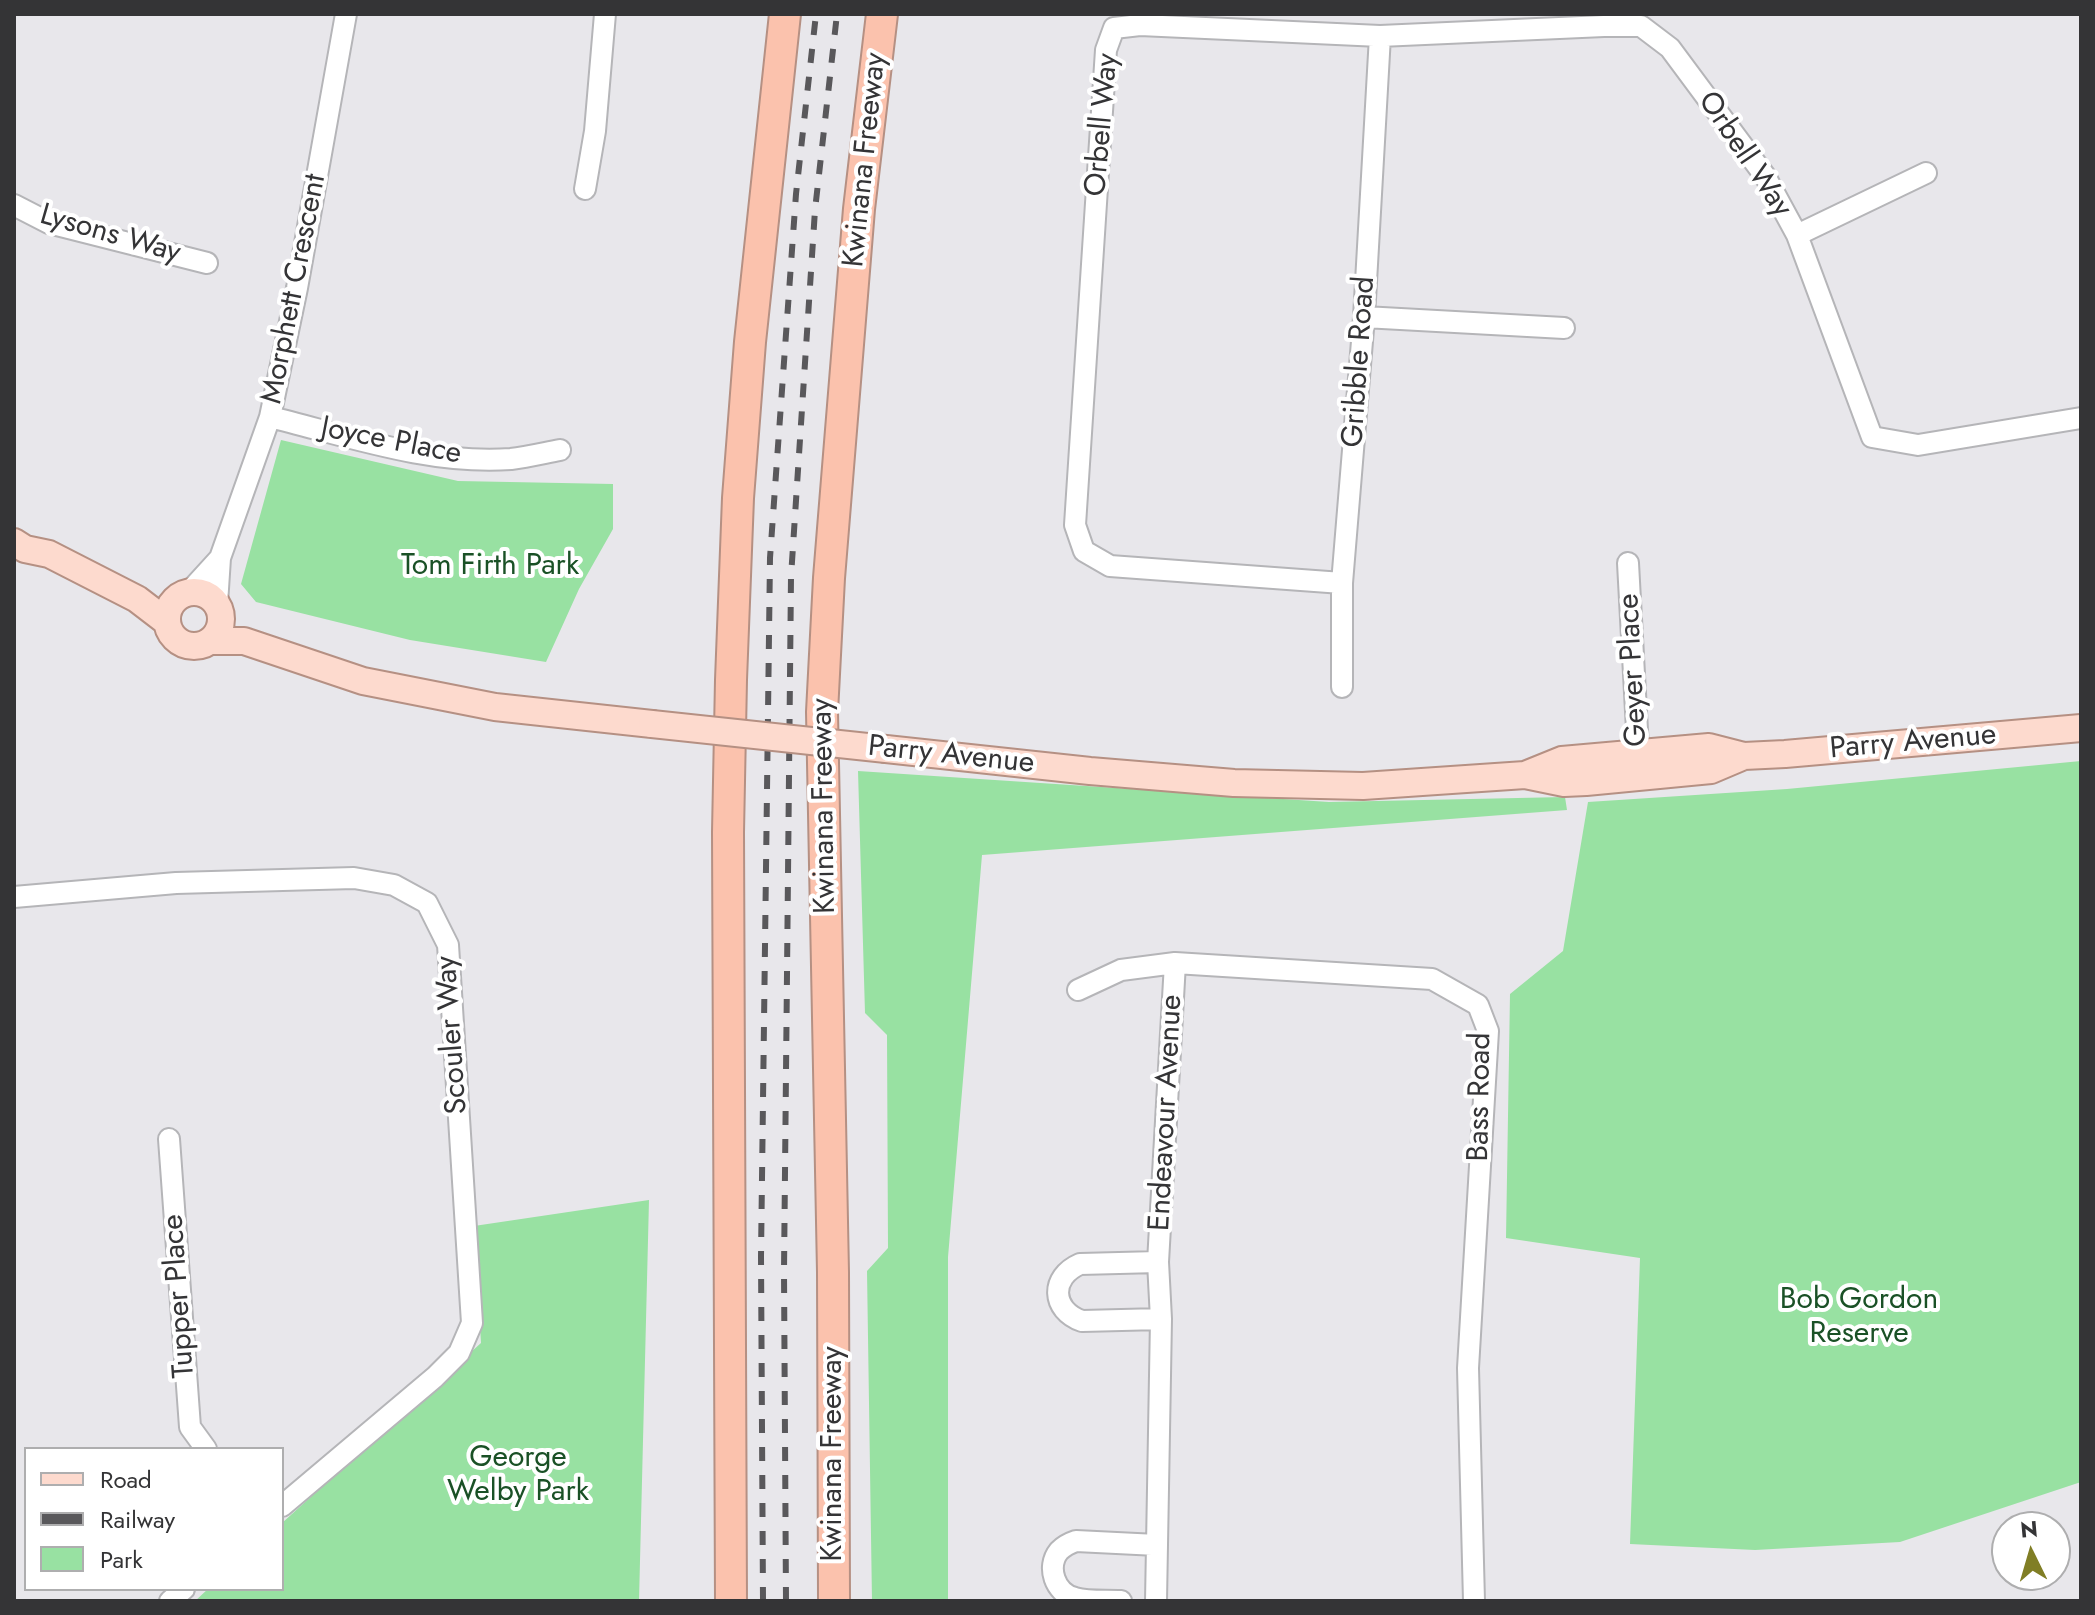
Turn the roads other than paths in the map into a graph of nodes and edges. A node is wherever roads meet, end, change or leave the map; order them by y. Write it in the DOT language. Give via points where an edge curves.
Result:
graph roads {
  1 [pos="346,14"];
  2 [pos="605,14"];
  3 [pos="785,14"];
  4 [pos="882,14"];
  5 [pos="1380,36"];
  6 [pos="1926,173"];
  7 [pos="585,189"];
  8 [pos="14,205"];
  9 [pos="1797,235"];
  10 [pos="207,263"];
  11 [pos="1364,317"];
  12 [pos="1564,328"];
  13 [pos="270,417"];
  14 [pos="2081,418"];
  15 [pos="560,450"];
  16 [pos="14,525"];
  17 [pos="14,542"];
  18 [pos="49,554"];
  19 [pos="220,558"];
  20 [pos="1628,563"];
  21 [pos="1342,583"];
  22 [pos="183,595"];
  23 [pos="137,599"];
  24 [pos="219,609"];
  25 [pos="167,622"];
  26 [pos="210,641"];
  27 [pos="244,641"];
  28 [pos="1342,687"];
  29 [pos="2081,728"];
  30 [pos="1638,766"];
  31 [pos="14,897"];
  32 [pos="1175,963"];
  33 [pos="1078,990"];
  34 [pos="169,1139"];
  35 [pos="1158,1262"];
  36 [pos="1161,1319"];
  37 [pos="205,1447"];
  38 [pos="284,1504"];
  39 [pos="1157,1545"];
  40 [pos="731,1601"];
  41 [pos="834,1601"];
  42 [pos="1121,1601"];
  43 [pos="1156,1601"];
  44 [pos="1474,1601"];
  1 -- 13 [label="street, Morphett Crescent"];
  2 -- 7 [label="street"];
  3 -- 40 [label="highway" via="750,342 731,680"];
  4 -- 41 [label="highway, Kwinana Freeway" via="859,209 822,712"];
  5 -- 9 [label="street, Orbell Way" via="1641,26 1670,48 1765,176"];
  5 -- 11 [label="street, Gribble Road"];
  5 -- 21 [label="street, Orbell Way" via="1140,25 1114,28 1106,50 1075,525 1084,551 1110,566"];
  6 -- 9 [label="street"];
  8 -- 10 [label="street, Lysons Way" via="49,223"];
  9 -- 14 [label="street, Orbell Way" via="1872,437 1918,445"];
  11 -- 12 [label="street"];
  11 -- 21 [label="street, Gribble Road"];
  13 -- 15 [label="street, Joyce Place" via="446,458 511,459"];
  13 -- 19 [label="street, Morphett Crescent"];
  16 -- 18 [label="main road, Parry Avenue"];
  17 -- 18 [label="main road, Parry Avenue"];
  18 -- 23 [label="main road, Parry Avenue"];
  19 -- 22 [label="street, Morphett Crescent"];
  19 -- 24 [label="street, Morphett Crescent"];
  20 -- 30 [label="street, Geyer Place"];
  21 -- 28 [label="street, Gribble Road"];
  22 -- 23 [label="main road, Parry Avenue"];
  22 -- 24 [label="main road, Parry Avenue" via="205,594"];
  22 -- 25 [label="main road" via="167,613"];
  23 -- 25 [label="main road, Parry Avenue"];
  24 -- 26 [label="main road" via="219,630"];
  24 -- 27 [label="main road, Parry Avenue"];
  25 -- 26 [label="main road, Parry Avenue" via="183,644"];
  26 -- 27 [label="main road, Parry Avenue"];
  27 -- 30 [label="main road, Parry Avenue, bridge" via="363,681 495,707 1090,771 1234,783 1363,786 1525,775 1562,760"];
  29 -- 30 [label="main road, Parry Avenue" via="1744,756 1709,747"];
  31 -- 38 [label="street, Scouler Way" via="176,883 354,878 394,885 427,903 448,945 472,1323 459,1353 435,1377"];
  32 -- 33 [label="street, Bass Road" via="1121,970"];
  32 -- 35 [label="street, Endeavour Avenue"];
  32 -- 44 [label="street, Bass Road" via="1432,979 1478,1005 1488,1031 1468,1368"];
  34 -- 37 [label="street, Tupper Place" via="190,1427"];
  35 -- 36 [label="street, Endeavour Avenue"];
  35 -- 36 [label="street, Endeavour Avenue" via="1080,1264 1064,1275 1058,1293 1065,1312 1082,1321"];
  36 -- 39 [label="street, Endeavour Avenue"];
  39 -- 42 [label="street" via="1076,1541 1059,1551 1053,1569 1066,1595"];
  39 -- 43 [label="street, Endeavour Avenue"];
}
